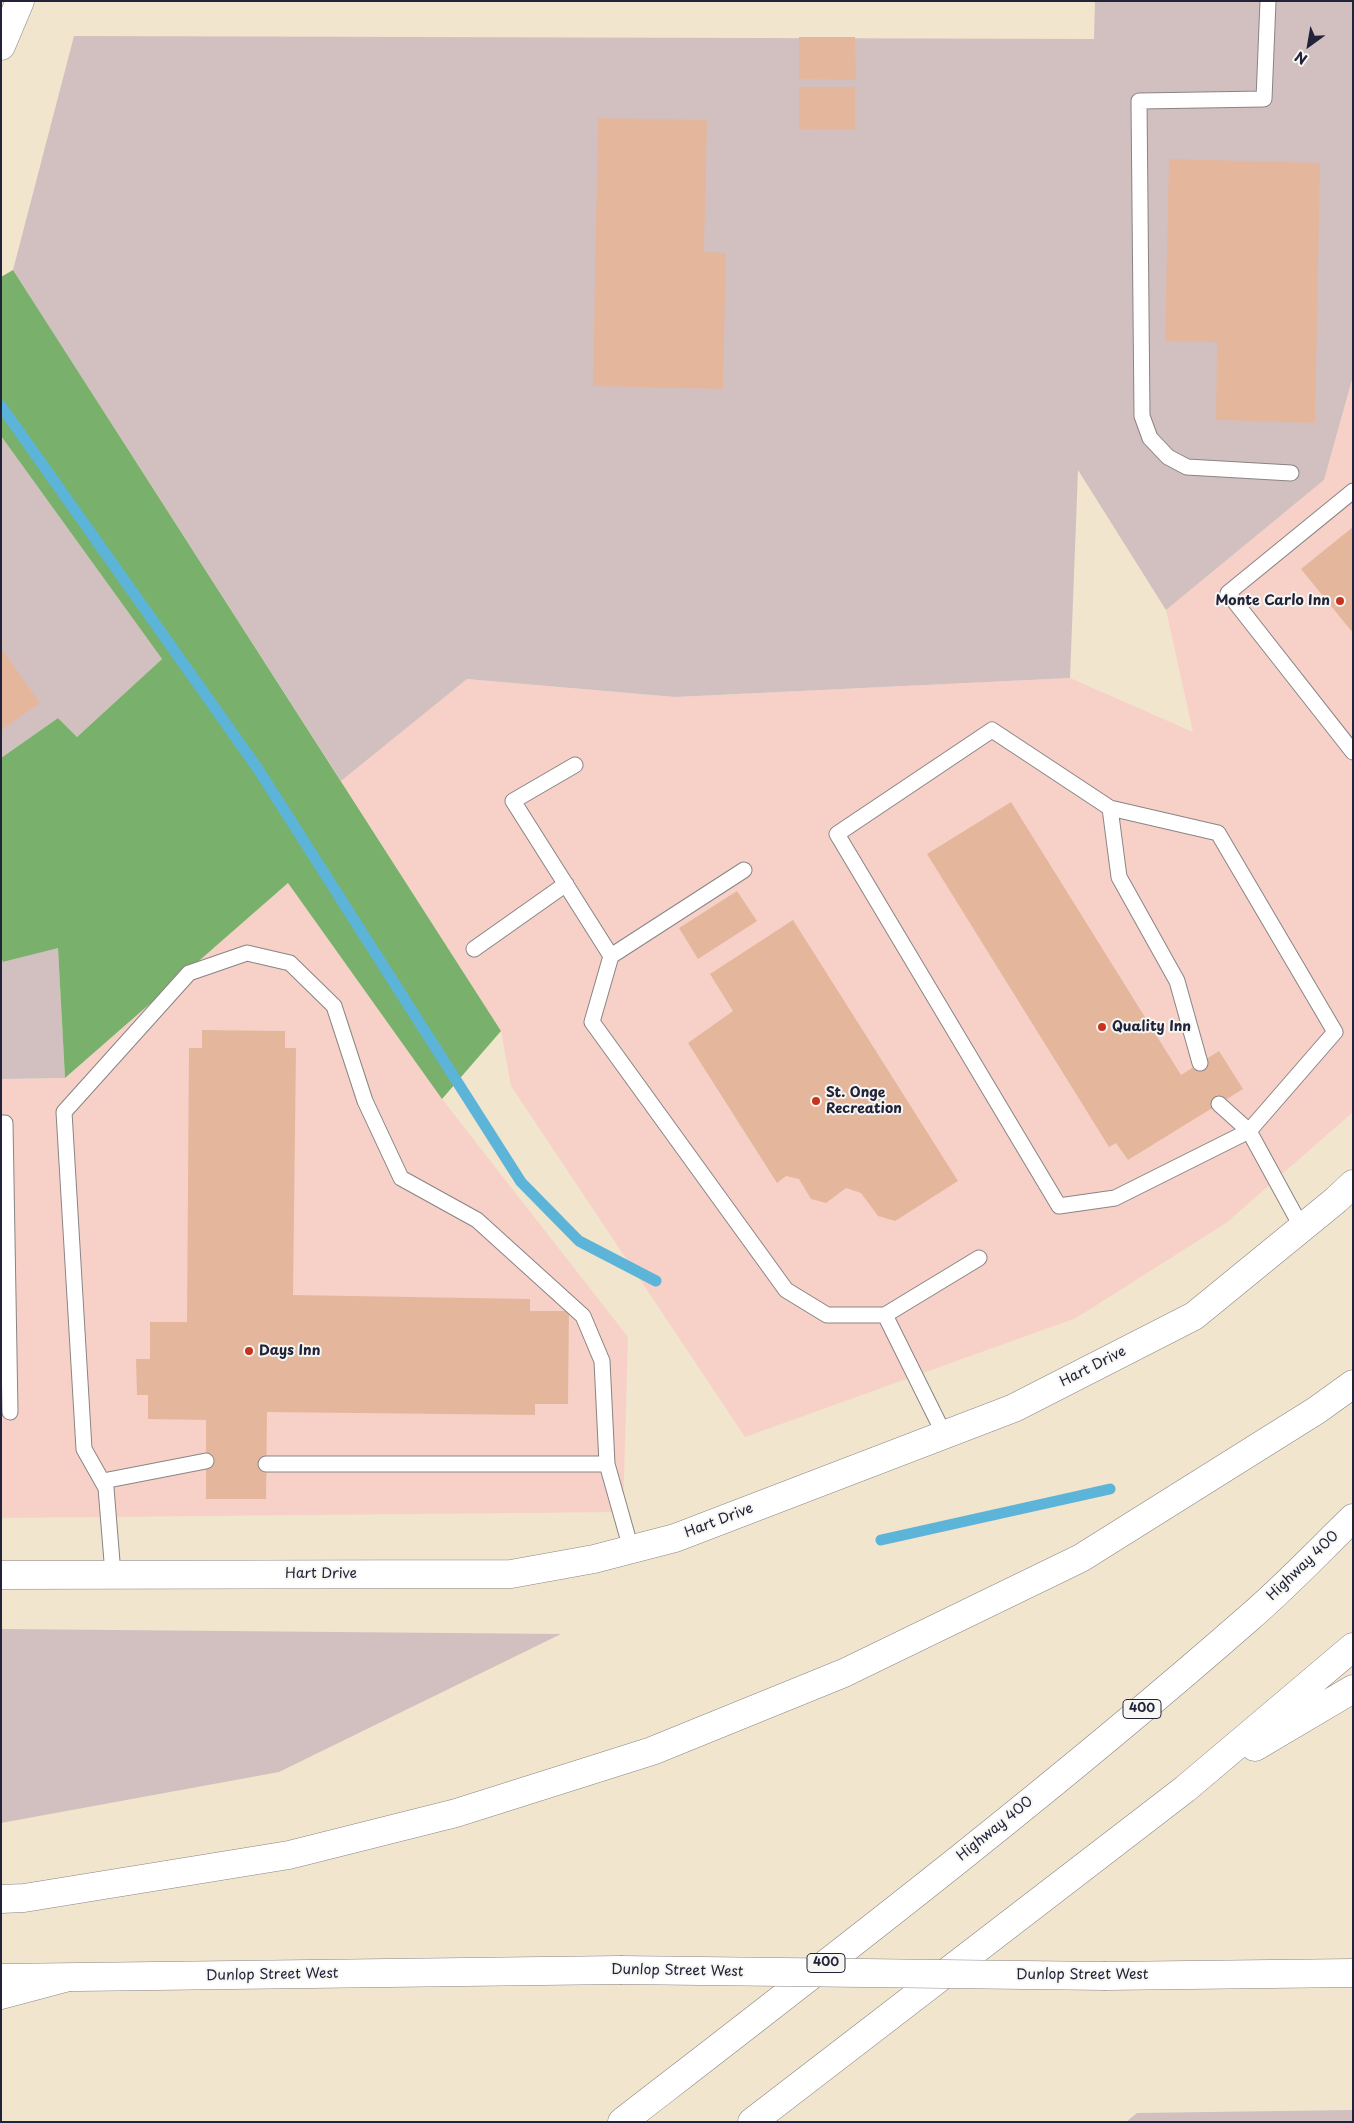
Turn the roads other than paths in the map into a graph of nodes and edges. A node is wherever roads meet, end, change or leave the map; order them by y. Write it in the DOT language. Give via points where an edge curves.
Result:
graph roads {
  1 [pos="20,1"];
  2 [pos="1268,1"];
  3 [pos="1,46"];
  4 [pos="1291,473"];
  5 [pos="1353,491"];
  6 [pos="1353,752"];
  7 [pos="575,765"];
  8 [pos="1110,808"];
  9 [pos="744,870"];
  10 [pos="566,884"];
  11 [pos="474,949"];
  12 [pos="611,956"];
  13 [pos="1200,1063"];
  14 [pos="1219,1104"];
  15 [pos="1,1123"];
  16 [pos="1249,1131"];
  17 [pos="1353,1184"];
  18 [pos="1302,1228"];
  19 [pos="979,1258"];
  20 [pos="885,1315"];
  21 [pos="1353,1384"];
  22 [pos="10,1412"];
  23 [pos="945,1436"];
  24 [pos="206,1461"];
  25 [pos="266,1464"];
  26 [pos="607,1464"];
  27 [pos="103,1482"];
  28 [pos="1353,1518"];
  29 [pos="631,1549"];
  30 [pos="113,1574"];
  31 [pos="1,1575"];
  32 [pos="1353,1647"];
  33 [pos="1353,1689"];
  34 [pos="1185,1789"];
  35 [pos="1,1899"];
  36 [pos="1353,1973"];
  37 [pos="1,1978"];
  38 [pos="65,1978"];
  39 [pos="1,1995"];
  40 [pos="622,2122"];
  41 [pos="752,2122"];
  1 -- 3 [label="main road"];
  2 -- 4 [label="lane" via="1264,99 1139,101 1142,416 1150,438 1168,457 1187,466"];
  5 -- 6 [label="lane" via="1228,593"];
  7 -- 10 [label="lane" via="514,801"];
  8 -- 13 [label="lane" via="1119,877 1177,981"];
  8 -- 16 [label="lane" via="1218,833 1335,1032"];
  8 -- 16 [label="lane" via="992,730 837,834 1059,1206 1115,1198"];
  9 -- 12 [label="lane"];
  10 -- 11 [label="lane"];
  10 -- 12 [label="lane"];
  12 -- 20 [label="lane" via="592,1022 786,1290 827,1315"];
  14 -- 16 [label="lane"];
  15 -- 22 [label="lane" via="5,1123"];
  16 -- 18 [label="lane"];
  17 -- 18 [label="main road, Hart Drive"];
  18 -- 23 [label="main road, Hart Drive" via="1194,1316 1014,1408"];
  19 -- 20 [label="lane"];
  20 -- 23 [label="lane"];
  21 -- 35 [label="main road" via="1081,1558 844,1673 652,1751 456,1813 289,1855"];
  23 -- 29 [label="main road, Hart Drive" via="675,1538"];
  24 -- 27 [label="lane"];
  25 -- 26 [label="lane"];
  26 -- 27 [label="lane" via="602,1361 583,1316 477,1220 401,1178 365,1101 334,1006 290,963 247,953 189,973 64,1112 84,1448"];
  26 -- 29 [label="lane"];
  27 -- 30 [label="lane"];
  28 -- 40 [label="main road, Highway 400 / 400" via="1252,1616 1106,1740"];
  29 -- 30 [label="main road, Hart Drive" via="511,1574"];
  30 -- 31 [label="main road, Hart Drive"];
  32 -- 34 [label="main road"];
  33 -- 34 [label="main road"];
  34 -- 41 [label="main road"];
  36 -- 38 [label="main road, Dunlop Street West, bridge" via="1106,1976 620,1970"];
  37 -- 38 [label="main road, Dunlop Street West"];
  38 -- 39 [label="main road"];
}
